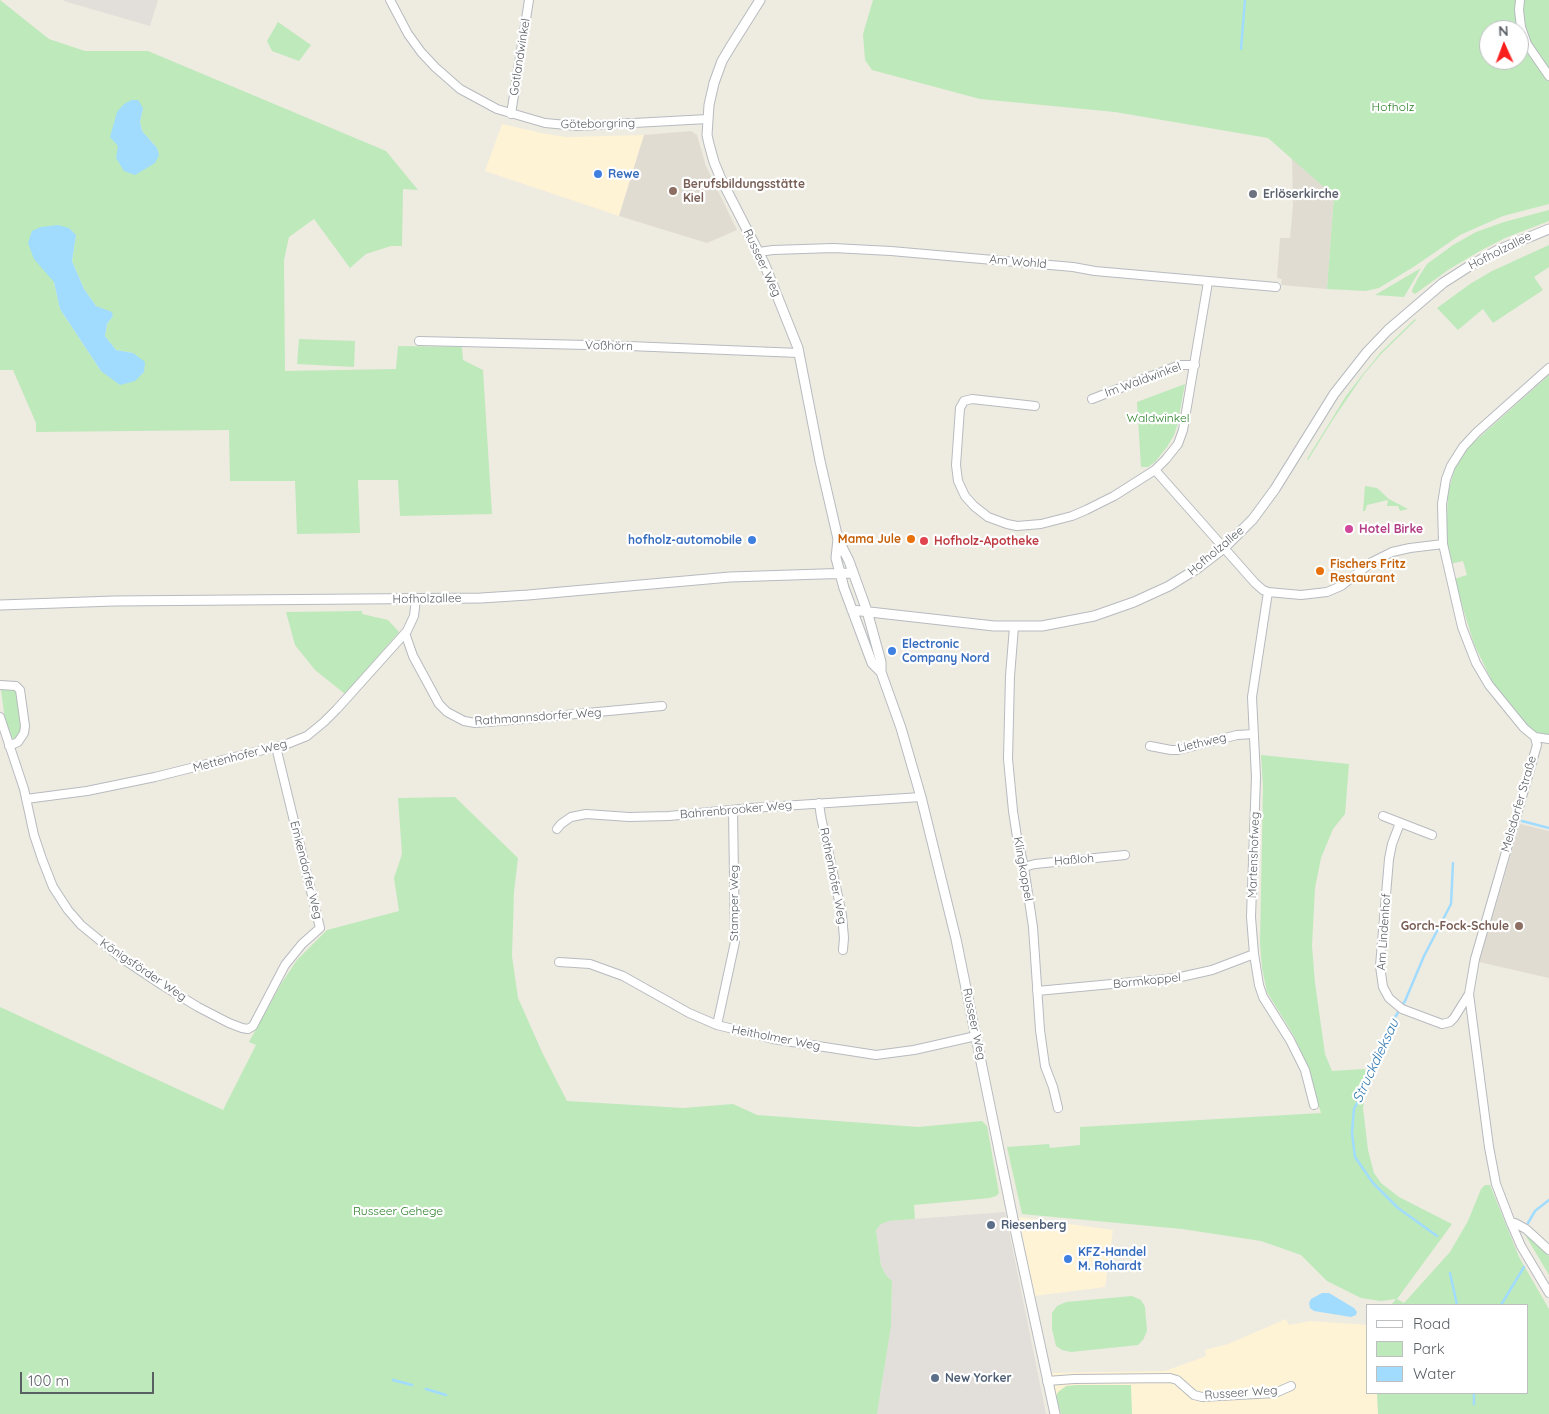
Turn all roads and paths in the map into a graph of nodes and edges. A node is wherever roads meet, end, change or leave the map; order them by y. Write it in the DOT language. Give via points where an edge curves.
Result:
graph roads {
  1 [pos="390,0"];
  2 [pos="529,0"];
  3 [pos="760,0"];
  4 [pos="1520,0"];
  5 [pos="1549,76"];
  6 [pos="511,114"];
  7 [pos="708,118"];
  8 [pos="1549,229"];
  9 [pos="759,252"];
  10 [pos="1208,282"];
  11 [pos="1276,287"];
  12 [pos="419,341"];
  13 [pos="799,353"];
  14 [pos="1195,365"];
  15 [pos="1549,368"];
  16 [pos="1092,399"];
  17 [pos="1035,406"];
  18 [pos="1155,470"];
  19 [pos="838,539"];
  20 [pos="1443,544"];
  21 [pos="1224,548"];
  22 [pos="840,573"];
  23 [pos="852,573"];
  24 [pos="1268,592"];
  25 [pos="416,599"];
  26 [pos="0,605"];
  27 [pos="852,610"];
  28 [pos="866,611"];
  29 [pos="1014,628"];
  30 [pos="405,633"];
  31 [pos="881,672"];
  32 [pos="0,685"];
  33 [pos="662,706"];
  34 [pos="0,717"];
  35 [pos="1254,734"];
  36 [pos="1535,737"];
  37 [pos="1549,739"];
  38 [pos="10,746"];
  39 [pos="1150,746"];
  40 [pos="276,747"];
  41 [pos="921,797"];
  42 [pos="26,799"];
  43 [pos="819,803"];
  44 [pos="733,810"];
  45 [pos="1383,816"];
  46 [pos="1400,823"];
  47 [pos="557,829"];
  48 [pos="1432,835"];
  49 [pos="1125,855"];
  50 [pos="1024,866"];
  51 [pos="843,950"];
  52 [pos="1254,954"];
  53 [pos="559,962"];
  54 [pos="1037,991"];
  55 [pos="1469,994"];
  56 [pos="717,1025"];
  57 [pos="248,1029"];
  58 [pos="976,1036"];
  59 [pos="1314,1105"];
  60 [pos="1058,1108"];
  61 [pos="1510,1223"];
  62 [pos="1549,1250"];
  63 [pos="1549,1293"];
  64 [pos="1047,1381"];
  65 [pos="1291,1386"];
  66 [pos="1054,1414"];
  1 -- 6 [label="street, Göteborgring" via="408,34 444,76 470,95"];
  2 -- 6 [label="street, Gotlandwinkel"];
  3 -- 7 [label="street, Russeer Weg" via="722,61 711,93"];
  4 -- 5 [label="street" via="1520,18 1527,44"];
  6 -- 7 [label="street, Göteborgring" via="545,123 578,126"];
  7 -- 9 [label="street, Russeer Weg" via="707,135 714,162"];
  8 -- 21 [label="street, Hofholzallee" via="1498,250 1468,267 1388,330 1334,394 1269,499"];
  9 -- 10 [label="street, Am Wohld" via="833,248 891,251"];
  9 -- 13 [label="street, Russeer Weg"];
  10 -- 11 [label="street, Am Wohld"];
  10 -- 14 [label="street, Im Waldwinkel"];
  12 -- 13 [label="street, Voßhörn"];
  13 -- 19 [label="street, Russeer Weg"];
  14 -- 16 [label="street, Im Waldwinkel" via="1180,365"];
  14 -- 18 [label="street, Im Waldwinkel" via="1180,437 1172,452"];
  15 -- 20 [label="street" via="1458,453 1443,491"];
  17 -- 18 [label="street, Im Waldwinkel" via="972,399 964,401 960,408 958,481 970,502 988,517 1017,526 1072,516"];
  18 -- 21 [label="street"];
  19 -- 22 [label="street, Russeer Weg" via="836,558"];
  19 -- 23 [label="street, Russeer Weg"];
  20 -- 24 [label="street" via="1392,552 1327,592 1301,595"];
  20 -- 36 [label="street" via="1462,627 1476,663 1512,714"];
  21 -- 24 [label="street" via="1255,584"];
  21 -- 29 [label="street, Hofholzallee" via="1183,578 1134,602 1073,621"];
  22 -- 23 [label="street, Hofholzallee"];
  22 -- 25 [label="street, Hofholzallee" via="730,577 516,596"];
  22 -- 27 [label="street, Russeer Weg"];
  23 -- 28 [label="street, Russeer Weg"];
  24 -- 35 [label="street, Martenshofweg" via="1253,689"];
  25 -- 26 [label="street, Hofholzallee"];
  25 -- 30 [label="street, Mettenhofer Weg" via="414,616"];
  27 -- 28 [label="street, Hofholzallee"];
  27 -- 31 [label="street, Russeer Weg" via="872,663"];
  28 -- 29 [label="street, Hofholzallee"];
  28 -- 31 [label="street, Russeer Weg"];
  29 -- 50 [label="street, Klingkoppel" via="1008,759 1013,811"];
  30 -- 33 [label="street, Rathmannsdorfer Weg" via="413,656 439,704 464,721 523,720"];
  30 -- 40 [label="street, Mettenhofer Weg" via="324,722 307,736"];
  31 -- 41 [label="street, Russeer Weg"];
  32 -- 38 [label="street" via="16,686 20,690 24,733 18,742"];
  34 -- 38 [label="street, Königsförder Weg"];
  35 -- 39 [label="street, Liethweg" via="1237,735 1178,750"];
  35 -- 52 [label="street, Martenshofweg" via="1256,785 1251,917"];
  36 -- 37 [label="street"];
  36 -- 55 [label="street, Melsdorfer Straße" via="1536,745 1474,958"];
  38 -- 42 [label="street, Königsförder Weg"];
  40 -- 42 [label="street, Mettenhofer Weg" via="122,784"];
  40 -- 57 [label="street, Emkendorfer Weg" via="320,928 285,964 253,1026"];
  41 -- 43 [label="street, Bahrenbrooker Weg"];
  41 -- 58 [label="street, Russeer Weg"];
  42 -- 57 [label="street, Königsförder Weg" via="37,846 53,887 81,925 162,985 229,1023"];
  43 -- 44 [label="street, Bahrenbrooker Weg"];
  43 -- 51 [label="street, Rothenhofer Weg" via="842,916"];
  44 -- 47 [label="street, Bahrenbrooker Weg" via="669,816 577,815 565,820"];
  44 -- 56 [label="street, Stamper Weg" via="735,942"];
  45 -- 46 [label="street"];
  46 -- 48 [label="street"];
  46 -- 55 [label="street, Am Lindenhof" via="1389,858 1380,974 1385,993 1400,1008 1446,1024 1454,1018"];
  49 -- 50 [label="street, Haßloh"];
  50 -- 54 [label="street, Klingkoppel" via="1033,927"];
  52 -- 54 [label="street, Bormkoppel" via="1212,970 1176,978"];
  52 -- 59 [label="street, Martenshofweg" via="1263,997 1305,1070"];
  53 -- 56 [label="street, Heitholmer Weg" via="590,964 623,976"];
  54 -- 60 [label="street, Klingkoppel" via="1045,1066"];
  55 -- 61 [label="street, Melsdorfer Straße" via="1490,1155"];
  56 -- 58 [label="street, Heitholmer Weg" via="774,1039 876,1055 900,1053"];
  58 -- 64 [label="street, Russeer Weg"];
  61 -- 62 [label="street" via="1526,1229"];
  61 -- 63 [label="street, Melsdorfer Straße"];
  64 -- 65 [label="street, Russeer Weg" via="1170,1378 1202,1397 1275,1393"];
  64 -- 66 [label="street, Russeer Weg"];
}
